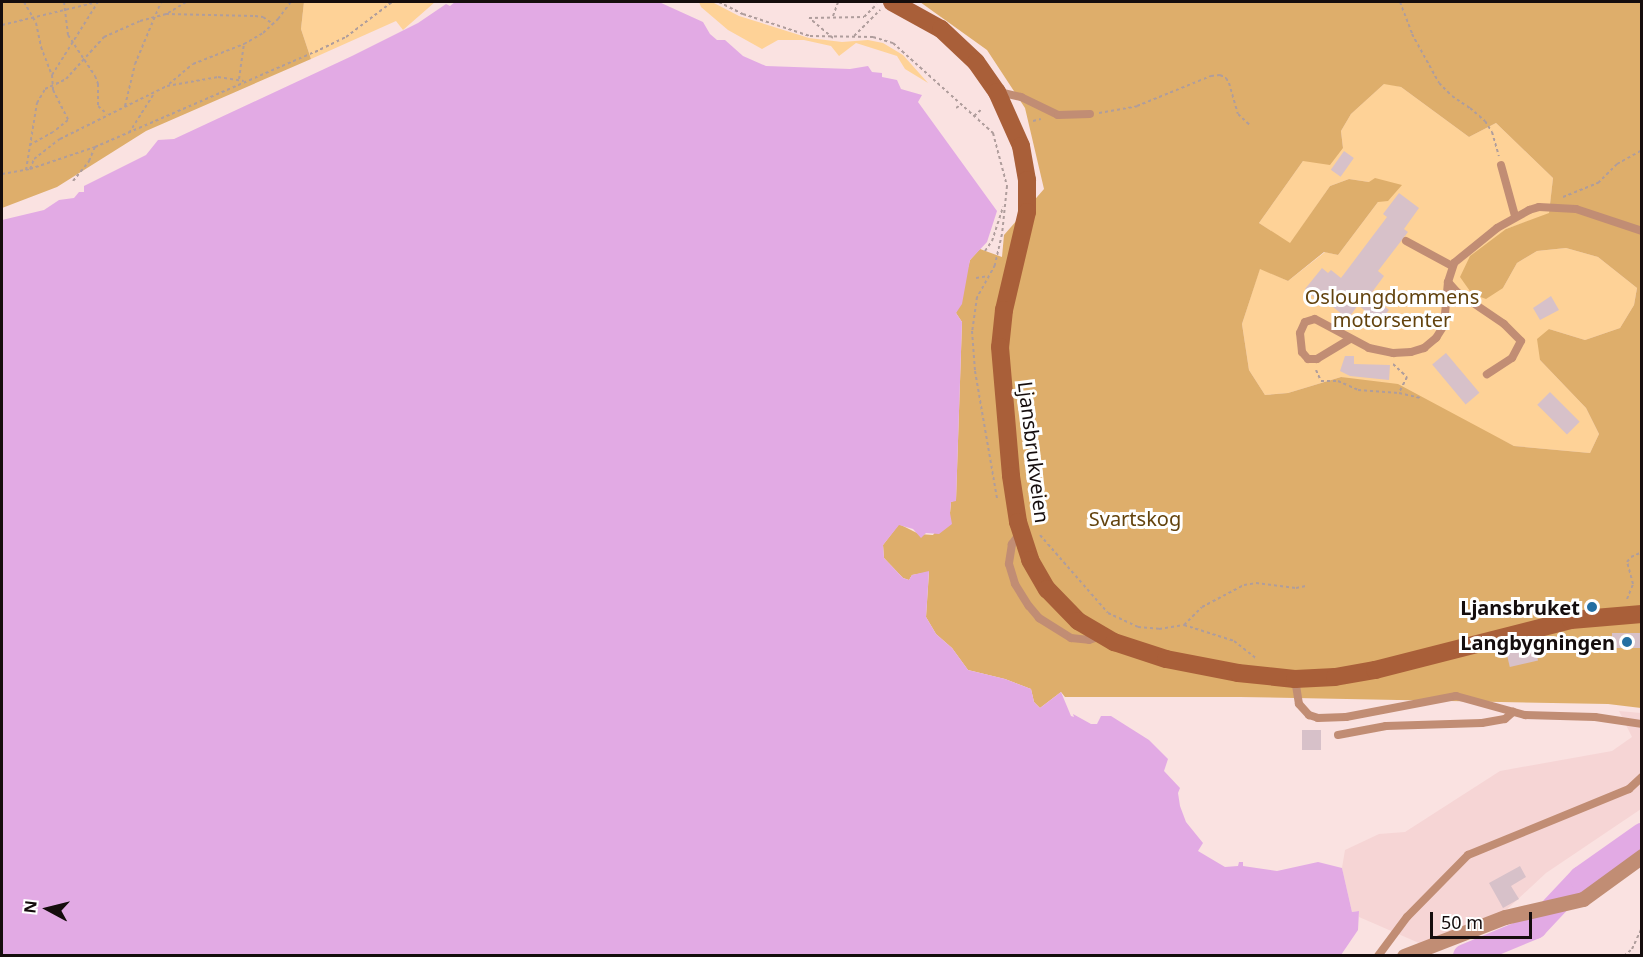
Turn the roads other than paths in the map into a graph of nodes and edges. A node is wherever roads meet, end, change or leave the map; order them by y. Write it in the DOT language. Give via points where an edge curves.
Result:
graph roads {
  1 [pos="883,4"];
  2 [pos="997,92"];
  3 [pos="1090,114"];
  4 [pos="1501,165"];
  5 [pos="1515,216"];
  6 [pos="1641,231"];
  7 [pos="1407,242"];
  8 [pos="1452,266"];
  9 [pos="1448,282"];
  10 [pos="1350,339"];
  11 [pos="1487,374"];
  12 [pos="1029,532"];
  13 [pos="1636,614"];
  14 [pos="1101,636"];
  15 [pos="1295,679"];
  16 [pos="1513,712"];
  17 [pos="1641,724"];
  18 [pos="1338,735"];
  19 [pos="1641,777"];
  20 [pos="1641,856"];
  21 [pos="1378,956"];
  22 [pos="1404,956"];
  1 -- 2 [label="main road, Ljansbrukveien" via="928,21 954,39"];
  2 -- 3 [label="lane" via="1021,97 1058,115"];
  2 -- 12 [label="main road, Ljansbrukveien" via="1018,137 1027,180 1024,233 1004,309 1000,347 1011,476"];
  4 -- 5 [label="lane"];
  5 -- 6 [label="lane" via="1539,207 1582,211"];
  5 -- 8 [label="lane"];
  7 -- 8 [label="lane"];
  8 -- 9 [label="lane"];
  9 -- 10 [label="lane" via="1446,316 1436,338 1424,348 1388,352"];
  9 -- 11 [label="lane" via="1521,341 1512,358"];
  10 -- 10 [label="lane" via="1324,323 1310,320 1301,327 1300,343 1308,359"];
  12 -- 14 [label="main road, Ljansbrukveien" via="1030,560 1047,589 1072,616"];
  12 -- 14 [label="lane" via="1012,544 1009,564 1015,584 1029,606 1039,618 1071,638 1089,640"];
  13 -- 15 [label="main road, Ljansbrukveien" via="1551,624 1364,672"];
  14 -- 15 [label="main road, Ljansbrukveien" via="1146,654 1188,664"];
  15 -- 16 [label="lane" via="1299,704 1318,718 1346,717 1456,696"];
  16 -- 17 [label="lane"];
  16 -- 18 [label="lane" via="1505,719 1482,723 1386,726"];
  19 -- 21 [label="lane" via="1629,789 1468,855 1407,917"];
  20 -- 22 [label="street" via="1583,899 1505,917"];
}
